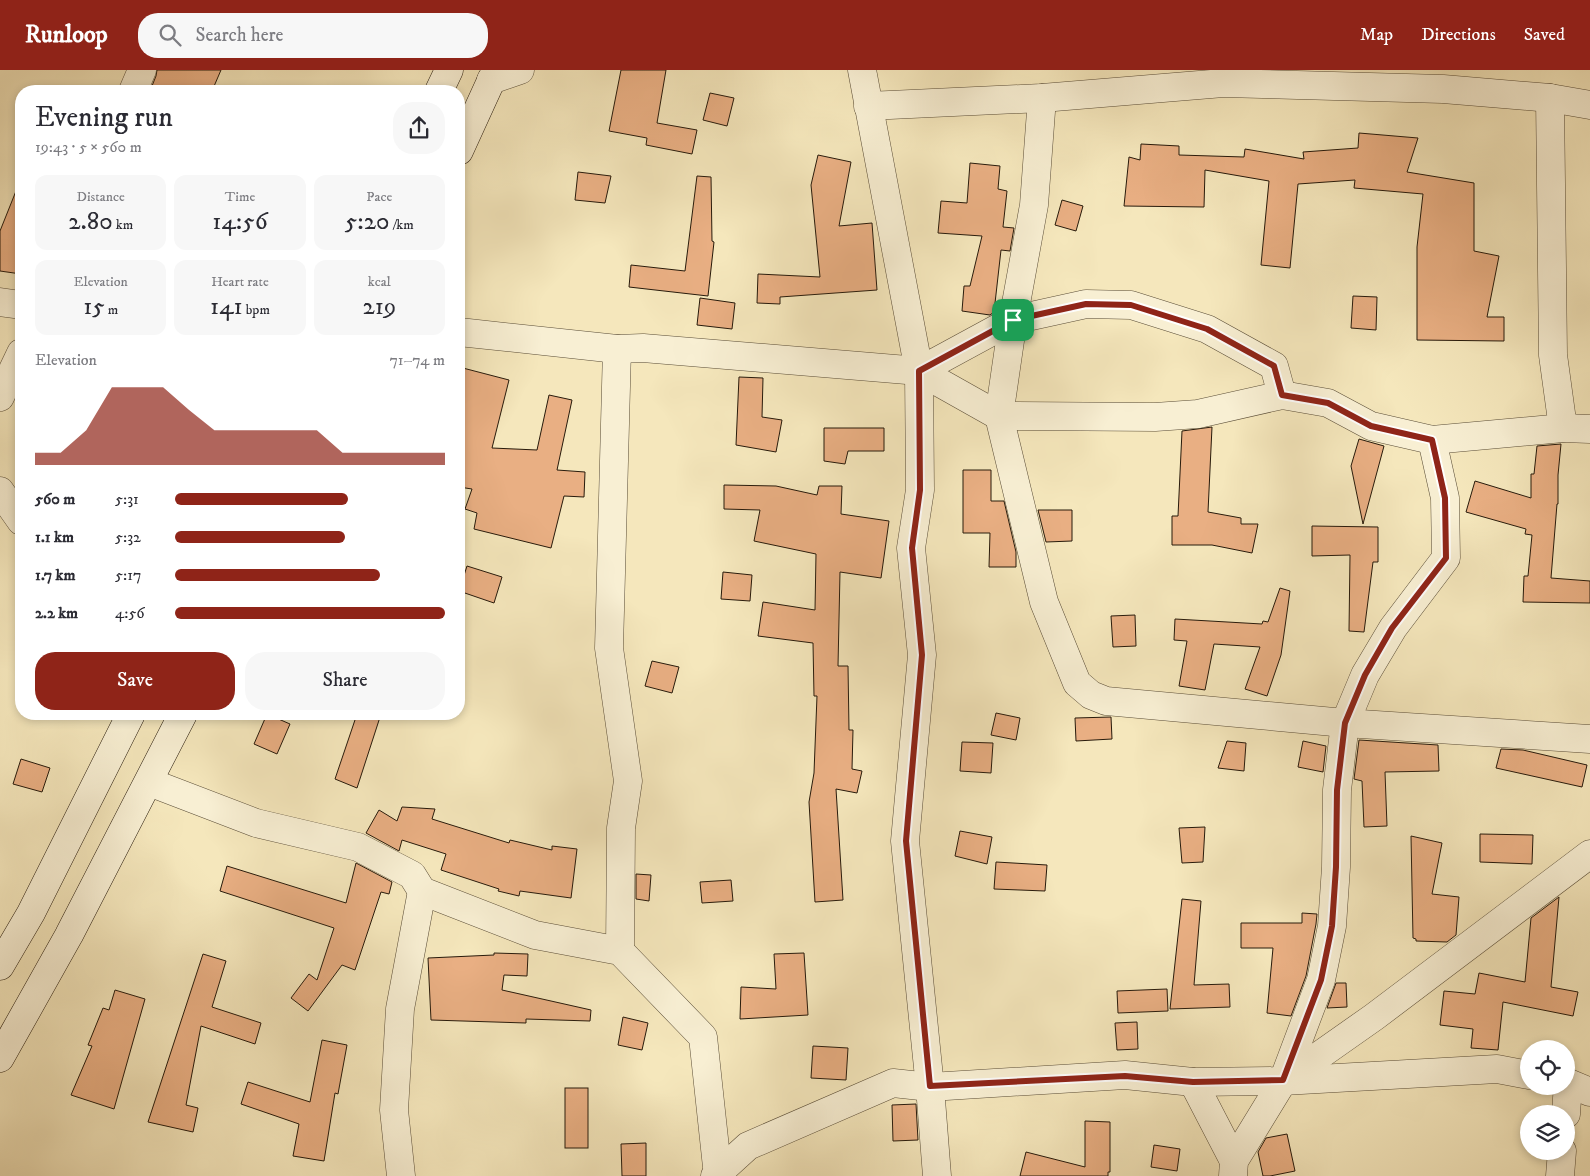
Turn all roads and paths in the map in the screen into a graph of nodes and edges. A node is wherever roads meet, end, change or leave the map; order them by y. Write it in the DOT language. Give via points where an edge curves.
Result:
graph roads {
  1 [pos="142,70"];
  2 [pos="449,70"];
  3 [pos="520,70"];
  4 [pos="862,70"];
  5 [pos="493,75"];
  6 [pos="1222,77"];
  7 [pos="1443,80"];
  8 [pos="136,85"];
  9 [pos="442,85"];
  10 [pos="1042,98"];
  11 [pos="1550,98"];
  12 [pos="1590,105"];
  13 [pos="868,106"];
  14 [pos="465,138"];
  15 [pos="0,302"];
  16 [pos="15,304"];
  17 [pos="1013,320"];
  18 [pos="465,333"];
  19 [pos="617,349"];
  20 [pos="15,366"];
  21 [pos="919,371"];
  22 [pos="1282,395"];
  23 [pos="0,397"];
  24 [pos="999,416"];
  25 [pos="1563,428"];
  26 [pos="1590,428"];
  27 [pos="1432,440"];
  28 [pos="0,491"];
  29 [pos="15,512"];
  30 [pos="128,720"];
  31 [pos="180,720"];
  32 [pos="1345,723"];
  33 [pos="1590,739"];
  34 [pos="148,782"];
  35 [pos="1590,854"];
  36 [pos="422,892"];
  37 [pos="7,940"];
  38 [pos="620,951"];
  39 [pos="0,966"];
  40 [pos="0,1058"];
  41 [pos="1520,1074"];
  42 [pos="1283,1080"];
  43 [pos="1193,1082"];
  44 [pos="930,1086"];
  45 [pos="1561,1160"];
  46 [pos="1233,1168"];
  47 [pos="717,1175"];
  48 [pos="401,1176"];
  49 [pos="937,1176"];
  50 [pos="1560,1176"];
  1 -- 8 [label="street"];
  2 -- 9 [label="street"];
  3 -- 5 [label="street"];
  4 -- 13 [label="street"];
  5 -- 14 [label="street"];
  6 -- 7 [label="street"];
  6 -- 10 [label="street"];
  7 -- 11 [label="street"];
  10 -- 13 [label="street"];
  10 -- 17 [label="street" via="1034,205"];
  11 -- 12 [label="street"];
  11 -- 25 [label="street" via="1553,355"];
  13 -- 21 [label="street"];
  15 -- 16 [label="street"];
  17 -- 21 [label="street"];
  17 -- 22 [label="street" via="1086,304 1131,305 1207,329 1251,352 1274,366"];
  17 -- 24 [label="street"];
  18 -- 19 [label="street"];
  19 -- 21 [label="street" via="643,348"];
  19 -- 38 [label="street" via="609,648 628,781 621,828"];
  20 -- 23 [label="street"];
  21 -- 24 [label="street"];
  21 -- 44 [label="street" via="920,490 912,548 922,655 906,841"];
  22 -- 24 [label="street" via="1198,414 1155,417"];
  22 -- 27 [label="street" via="1328,403 1371,426"];
  24 -- 32 [label="street" via="1044,602 1077,683 1091,695 1106,701"];
  25 -- 26 [label="street"];
  25 -- 27 [label="street"];
  27 -- 32 [label="street" via="1445,498 1446,558 1392,628 1365,675"];
  28 -- 29 [label="street"];
  30 -- 37 [label="street" via="32,912"];
  31 -- 34 [label="street"];
  32 -- 33 [label="street"];
  32 -- 42 [label="street" via="1337,790 1332,926 1321,980"];
  34 -- 36 [label="street" via="256,823 358,848 412,875"];
  34 -- 40 [label="street" via="70,935"];
  35 -- 42 [label="street" via="1374,1017"];
  36 -- 38 [label="street" via="536,935"];
  36 -- 48 [label="street" via="400,1009 394,1110"];
  37 -- 39 [label="street"];
  38 -- 47 [label="street" via="703,1037"];
  41 -- 42 [label="street" via="1497,1070"];
  42 -- 43 [label="street"];
  42 -- 46 [label="street"];
  43 -- 44 [label="street" via="1125,1076"];
  43 -- 46 [label="street"];
  44 -- 47 [label="street" via="893,1083 748,1146"];
  44 -- 49 [label="street"];
  45 -- 50 [label="street"];
}
